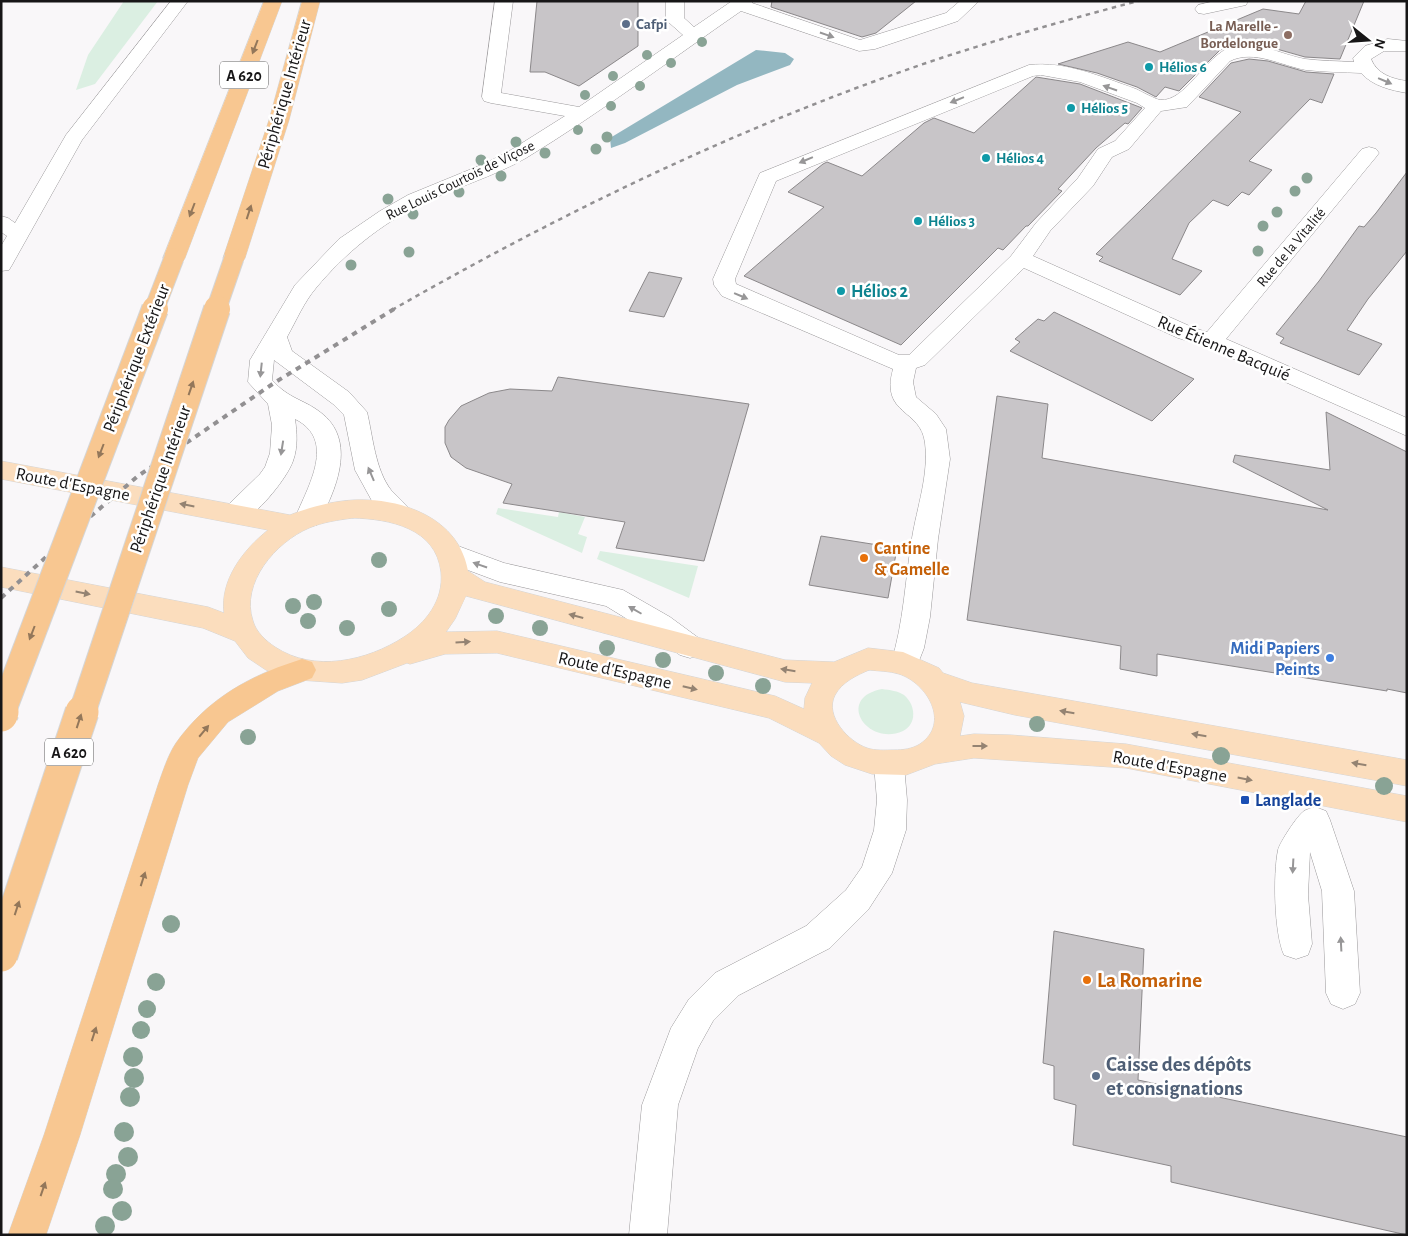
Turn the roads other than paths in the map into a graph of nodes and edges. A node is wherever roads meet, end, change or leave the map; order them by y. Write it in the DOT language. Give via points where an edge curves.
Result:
graph roads {
  1 [pos="180,1"];
  2 [pos="273,1"];
  3 [pos="504,1"];
  4 [pos="675,1"];
  5 [pos="971,1"];
  6 [pos="1240,1"];
  7 [pos="312,3"];
  8 [pos="742,3"];
  9 [pos="1204,9"];
  10 [pos="693,35"];
  11 [pos="1407,46"];
  12 [pos="1365,68"];
  13 [pos="1407,87"];
  14 [pos="1155,106"];
  15 [pos="582,113"];
  16 [pos="1370,153"];
  17 [pos="9,229"];
  18 [pos="1022,259"];
  19 [pos="1,265"];
  20 [pos="275,335"];
  21 [pos="1212,341"];
  22 [pos="906,363"];
  23 [pos="279,400"];
  24 [pos="1407,428"];
  25 [pos="1,470"];
  26 [pos="399,513"];
  27 [pos="235,514"];
  28 [pos="300,522"];
  29 [pos="453,565"];
  30 [pos="1,577"];
  31 [pos="242,633"];
  32 [pos="398,656"];
  33 [pos="905,662"];
  34 [pos="302,670"];
  35 [pos="836,673"];
  36 [pos="936,682"];
  37 [pos="1,715"];
  38 [pos="826,733"];
  39 [pos="932,752"];
  40 [pos="889,765"];
  41 [pos="1407,773"];
  42 [pos="1407,808"];
  43 [pos="1296,944"];
  44 [pos="1,955"];
  45 [pos="1343,993"];
  46 [pos="27,1235"];
  47 [pos="648,1235"];
  1 -- 17 [label="street" via="72,139 34,210"];
  2 -- 37 [label="highway, Périphérique Extérieur / A 620, one-way, bridge"];
  3 -- 15 [label="street" via="491,97"];
  4 -- 10 [label="street" via="675,20"];
  8 -- 5 [label="street, one-way" via="859,46 952,17"];
  6 -- 9 [label="street"];
  44 -- 7 [label="highway, Périphérique Intérieur / A 620, one-way, bridge" via="234,258"];
  8 -- 10 [label="street, Rue Louis Courtois de Viçose"];
  10 -- 15 [label="street, Rue Louis Courtois de Viçose"];
  11 -- 12 [label="street" via="1381,46 1368,50 1362,58"];
  12 -- 13 [label="street, one-way" via="1376,77"];
  12 -- 14 [label="street" via="1306,64 1253,51 1236,51 1224,57 1180,103"];
  14 -- 18 [label="street" via="1122,145 1105,153 1086,182 1043,227"];
  14 -- 22 [label="street, one-way" via="1144,99 1060,71 1038,68 766,177 724,279 725,285 730,291 895,362"];
  15 -- 20 [label="street, Rue Louis Courtois de Viçose" via="518,154 415,199 387,215 347,244 306,285"];
  16 -- 21 [label="street, Rue de la Vitalité"];
  17 -- 19 [label="street"];
  18 -- 21 [label="street, Rue Étienne Bacquié" via="1186,333"];
  18 -- 22 [label="street" via="917,360"];
  20 -- 23 [label="street, Rue Louis Courtois de Viçose, one-way" via="262,360 260,382"];
  26 -- 20 [label="street, one-way" via="381,495 368,470 355,412 282,355"];
  21 -- 24 [label="street, Rue Étienne Bacquié"];
  22 -- 33 [label="street" via="901,382 905,401 923,415 935,432 938,457 918,610"];
  23 -- 27 [label="street, one-way" via="284,446 277,469"];
  23 -- 28 [label="street, Rue Louis Courtois de Viçose" via="313,418 328,436 330,456 326,473"];
  27 -- 25 [label="main road, Route d'Espagne, one-way"];
  26 -- 28 [label="main road" via="353,509"];
  26 -- 29 [label="main road" via="421,522 439,536"];
  27 -- 28 [label="main road, Route d'Espagne"];
  28 -- 31 [label="main road" via="259,551 245,570 237,591 236,613"];
  29 -- 32 [label="main road" via="453,595 446,612 418,643"];
  35 -- 29 [label="main road, one-way" via="786,671 477,590"];
  30 -- 31 [label="main road, one-way" via="208,618"];
  31 -- 34 [label="main road" via="257,650 277,662"];
  32 -- 34 [label="main road" via="351,671 326,673"];
  32 -- 38 [label="main road, Route d'Espagne, one-way" via="446,643 497,642 775,708"];
  33 -- 35 [label="main road" via="868,659"];
  33 -- 36 [label="main road"];
  46 -- 34 [label="highway, one-way" via="186,752 218,714 268,683"];
  35 -- 38 [label="main road" via="825,685 820,700 820,717"];
  36 -- 39 [label="main road" via="947,699 950,718 945,737"];
  41 -- 36 [label="main road, Route d'Espagne, one-way" via="1015,703 971,694"];
  38 -- 40 [label="main road" via="842,749 864,760"];
  39 -- 40 [label="main road" via="919,759"];
  39 -- 42 [label="main road, Route d'Espagne, one-way" via="974,746 1126,756"];
  40 -- 47 [label="street" via="890,830 876,873 857,900 818,938 728,984 701,1010 683,1040 660,1105"];
  45 -- 43 [label="street, one-way" via="1338,891 1315,820 1294,849 1292,895"];
}
